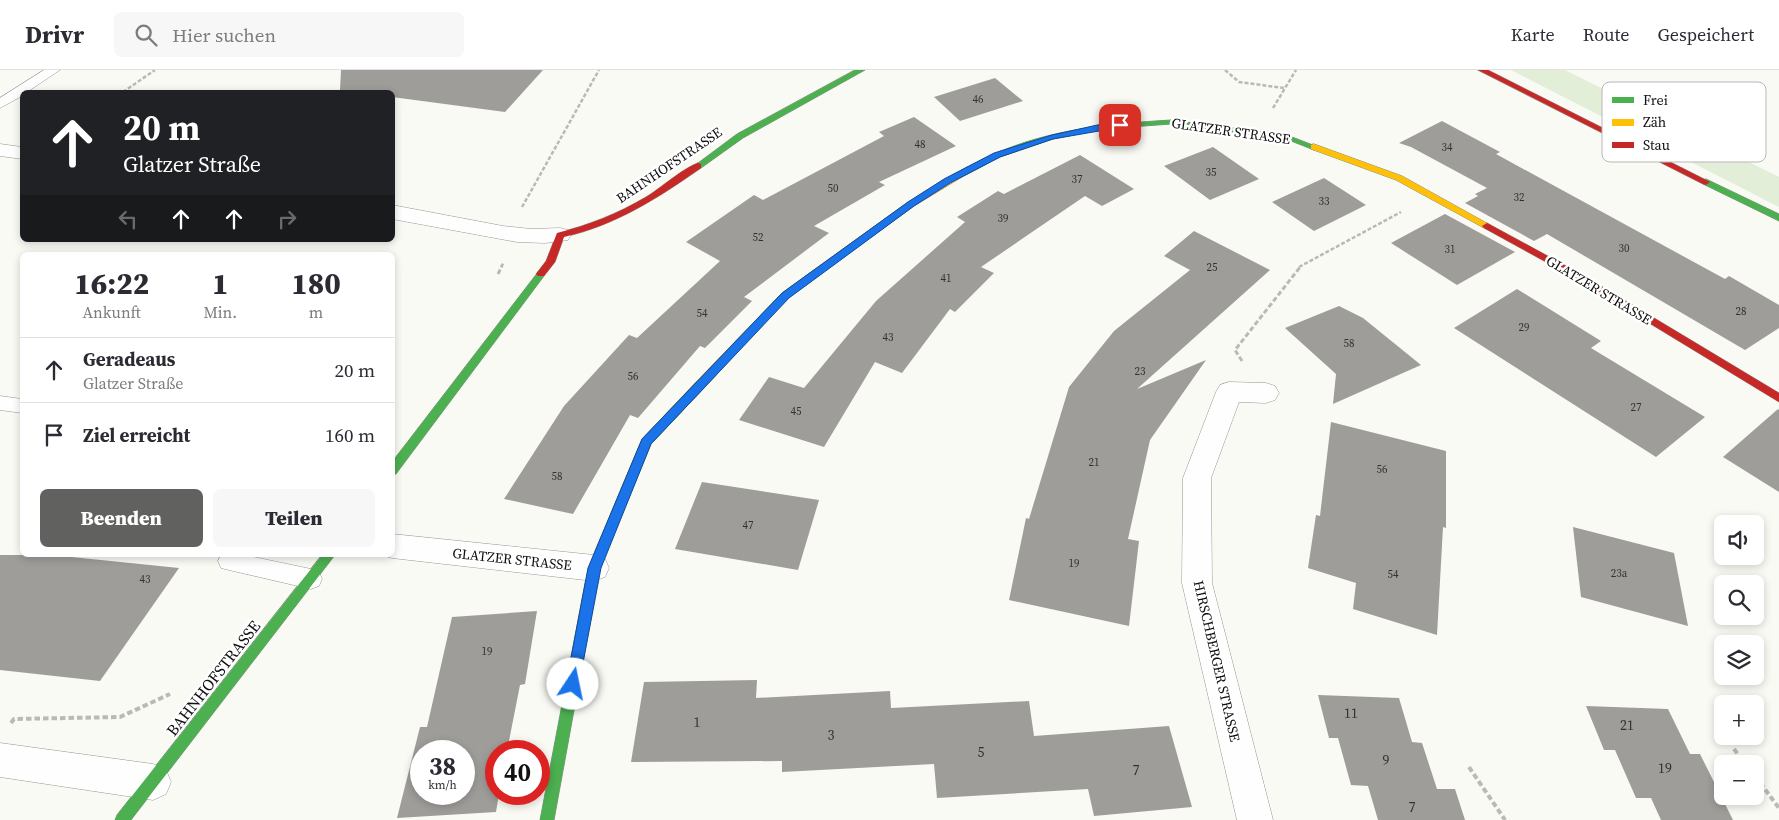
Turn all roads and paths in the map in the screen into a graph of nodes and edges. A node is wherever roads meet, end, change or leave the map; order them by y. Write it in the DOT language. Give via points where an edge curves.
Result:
graph roads {
  1 [pos="53,70"];
  2 [pos="155,70"];
  3 [pos="599,70"];
  4 [pos="861,70"];
  5 [pos="1225,70"];
  6 [pos="1296,70"];
  7 [pos="1482,70"];
  8 [pos="1284,88"];
  9 [pos="22,90"];
  10 [pos="126,90"];
  11 [pos="20,91"];
  12 [pos="0,104"];
  13 [pos="1602,130"];
  14 [pos="1258,133"];
  15 [pos="0,150"];
  16 [pos="20,153"];
  17 [pos="1667,162"];
  18 [pos="1432,196"];
  19 [pos="395,212"];
  20 [pos="1779,218"];
  21 [pos="507,234"];
  22 [pos="560,235"];
  23 [pos="1266,394"];
  24 [pos="1779,398"];
  25 [pos="0,403"];
  26 [pos="20,406"];
  27 [pos="395,467"];
  28 [pos="395,546"];
  29 [pos="232,557"];
  30 [pos="328,557"];
  31 [pos="594,568"];
  32 [pos="311,579"];
  33 [pos="178,691"];
  34 [pos="9,725"];
  35 [pos="1734,749"];
  36 [pos="1738,755"];
  37 [pos="0,760"];
  38 [pos="1469,767"];
  39 [pos="153,782"];
  40 [pos="1764,788"];
  41 [pos="1779,808"];
  42 [pos="122,820"];
  43 [pos="547,820"];
  44 [pos="1255,820"];
  45 [pos="1505,820"];
  1 -- 9 [label="lane"];
  2 -- 10 [label="path"];
  3 -- 21 [label="path"];
  4 -- 22 [label="street, BAHNHOFSTRASSE" via="740,136 621,216"];
  5 -- 8 [label="path" via="1239,82"];
  6 -- 8 [label="path"];
  7 -- 13 [label="street"];
  8 -- 14 [label="path"];
  11 -- 12 [label="lane"];
  14 -- 18 [label="street, GLATZER STRASSE" via="1287,137 1398,178"];
  14 -- 31 [label="street, GLATZER STRASSE" via="1171,122 1102,127 1052,137 997,155 911,204 786,295 646,442"];
  15 -- 16 [label="street"];
  17 -- 20 [label="street"];
  18 -- 23 [label="path" via="1298,267 1234,350"];
  18 -- 24 [label="street, GLATZER STRASSE" via="1578,276"];
  19 -- 21 [label="street"];
  21 -- 22 [label="street"];
  22 -- 27 [label="street" via="550,262"];
  23 -- 44 [label="street, HIRSCHBERGER STRASSE" via="1229,392 1197,478 1197,583"];
  25 -- 26 [label="lane"];
  28 -- 31 [label="street, GLATZER STRASSE"];
  29 -- 32 [label="lane" via="229,561"];
  30 -- 32 [label="street, BAHNHOFSTRASSE"];
  31 -- 43 [label="street"];
  32 -- 39 [label="street, BAHNHOFSTRASSE"];
  33 -- 34 [label="path" via="120,717 14,719"];
  35 -- 36 [label="path"];
  37 -- 39 [label="street"];
  38 -- 45 [label="path"];
  39 -- 42 [label="street, BAHNHOFSTRASSE"];
  40 -- 41 [label="path"];
}
